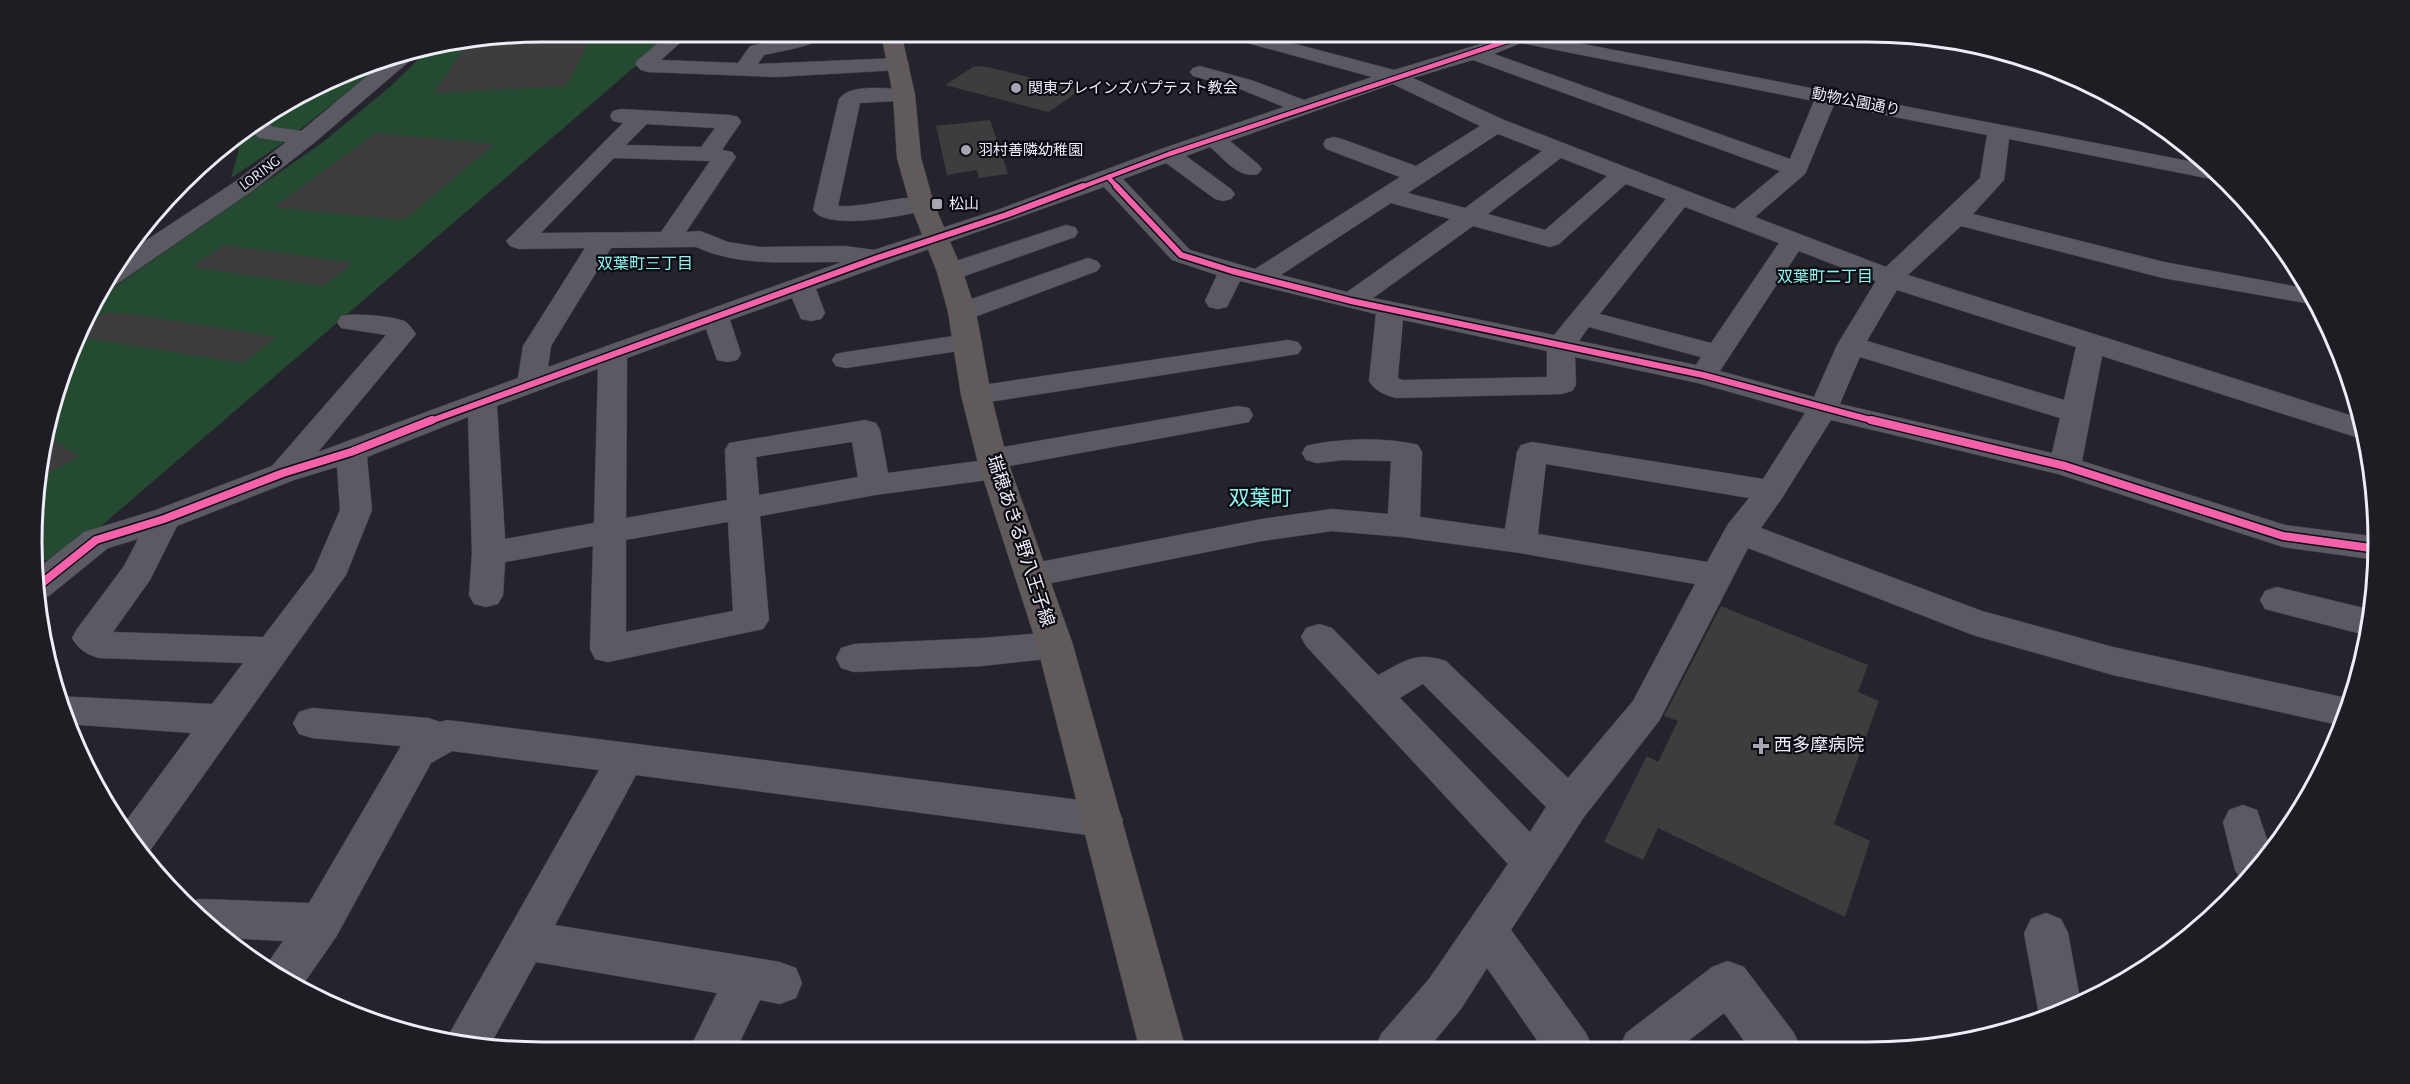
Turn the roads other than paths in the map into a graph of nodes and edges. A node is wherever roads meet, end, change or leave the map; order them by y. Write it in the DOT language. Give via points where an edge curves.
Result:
graph roads {
  1 [pos="670,42"];
  2 [pos="794,42"];
  3 [pos="893,42"];
  4 [pos="1266,42"];
  5 [pos="1505,42"];
  6 [pos="1588,42"];
  7 [pos="1473,53"];
  8 [pos="392,65"];
  9 [pos="745,69"];
  10 [pos="1200,72"];
  11 [pos="1394,76"];
  12 [pos="902,79"];
  13 [pos="1827,96"];
  14 [pos="1304,108"];
  15 [pos="1496,125"];
  16 [pos="261,128"];
  17 [pos="1999,130"];
  18 [pos="306,138"];
  19 [pos="1214,139"];
  20 [pos="1334,144"];
  21 [pos="1559,149"];
  22 [pos="607,151"];
  23 [pos="708,154"];
  24 [pos="1169,154"];
  25 [pos="1250,169"];
  26 [pos="1797,169"];
  27 [pos="2203,170"];
  28 [pos="1622,175"];
  29 [pos="1420,176"];
  30 [pos="1108,177"];
  31 [pos="1223,194"];
  32 [pos="1389,195"];
  33 [pos="1680,197"];
  34 [pos="922,204"];
  35 [pos="1006,215"];
  36 [pos="1956,217"];
  37 [pos="1468,218"];
  38 [pos="1738,218"];
  39 [pos="1066,232"];
  40 [pos="937,237"];
  41 [pos="1794,239"];
  42 [pos="668,240"];
  43 [pos="602,241"];
  44 [pos="1038,242"];
  45 [pos="877,258"];
  46 [pos="1088,266"];
  47 [pos="124,267"];
  48 [pos="1232,271"];
  49 [pos="950,272"];
  50 [pos="1892,276"];
  51 [pos="1259,278"];
  52 [pos="801,285"];
  53 [pos="2303,296"];
  54 [pos="1218,301"];
  55 [pos="1351,301"];
  56 [pos="1390,309"];
  57 [pos="811,313"];
  58 [pos="715,316"];
  59 [pos="1581,316"];
  60 [pos="351,322"];
  61 [pos="965,327"];
  62 [pos="2091,342"];
  63 [pos="1561,345"];
  64 [pos="1851,345"];
  65 [pos="1288,348"];
  66 [pos="613,353"];
  67 [pos="727,354"];
  68 [pos="846,360"];
  69 [pos="1710,364"];
  70 [pos="532,383"];
  71 [pos="976,395"];
  72 [pos="482,401"];
  73 [pos="1823,409"];
  74 [pos="2076,413"];
  75 [pos="1239,415"];
  76 [pos="2354,426"];
  77 [pos="351,452"];
  78 [pos="1317,453"];
  79 [pos="993,464"];
  80 [pos="2065,466"];
  81 [pos="283,473"];
  82 [pos="875,485"];
  83 [pos="1771,491"];
  84 [pos="742,509"];
  85 [pos="164,519"];
  86 [pos="1403,526"];
  87 [pos="609,532"];
  88 [pos="1740,532"];
  89 [pos="1520,542"];
  90 [pos="2368,548"];
  91 [pos="489,553"];
  92 [pos="1031,575"];
  93 [pos="1716,576"];
  94 [pos="44,582"];
  95 [pos="486,595"];
  96 [pos="2277,600"];
  97 [pos="2362,621"];
  98 [pos="1318,637"];
  99 [pos="1055,645"];
  100 [pos="272,651"];
  101 [pos="854,658"];
  102 [pos="1374,695"];
  103 [pos="71,710"];
  104 [pos="2338,710"];
  105 [pos="222,720"];
  106 [pos="312,723"];
  107 [pos="441,739"];
  108 [pos="626,758"];
  109 [pos="1570,805"];
  110 [pos="1103,820"];
  111 [pos="138,836"];
  112 [pos="1531,861"];
  113 [pos="213,918"];
  114 [pos="321,922"];
  115 [pos="1487,932"];
  116 [pos="2046,933"];
  117 [pos="524,940"];
  118 [pos="286,972"];
  119 [pos="2058,1004"];
  120 [pos="471,1037"];
  121 [pos="718,1042"];
  122 [pos="1161,1042"];
  123 [pos="1404,1042"];
  124 [pos="1565,1042"];
  125 [pos="1651,1042"];
  126 [pos="1773,1042"];
  1 -- 9 [label="street" via="645,64"];
  2 -- 9 [label="street" via="757,50"];
  3 -- 12 [label="main road, 瑞穂あきる野八王子線"];
  4 -- 11 [label="street"];
  5 -- 7 [label="street"];
  6 -- 13 [label="street, 動物公園通り"];
  7 -- 11 [label="street"];
  7 -- 26 [label="street"];
  8 -- 18 [label="street, LORING"];
  9 -- 12 [label="street"];
  10 -- 14 [label="street" via="1247,85"];
  11 -- 14 [label="street"];
  11 -- 15 [label="street"];
  12 -- 34 [label="main road, 瑞穂あきる野八王子線" via="909,158"];
  12 -- 34 [label="street" via="850,99 825,210 830,214 863,213"];
  13 -- 17 [label="street, 動物公園通り"];
  13 -- 26 [label="street"];
  14 -- 19 [label="street"];
  15 -- 21 [label="street"];
  15 -- 29 [label="street"];
  16 -- 18 [label="street" via="267,133"];
  17 -- 27 [label="street, 動物公園通り"];
  17 -- 36 [label="street" via="1992,180"];
  18 -- 47 [label="street, LORING" via="244,186"];
  19 -- 24 [label="street"];
  19 -- 25 [label="street"];
  20 -- 29 [label="street"];
  21 -- 28 [label="street"];
  21 -- 37 [label="street"];
  22 -- 23 [label="street"];
  22 -- 23 [label="street" via="630,117 730,122"];
  22 -- 43 [label="street" via="519,241"];
  23 -- 42 [label="street" via="724,157"];
  24 -- 30 [label="street"];
  24 -- 31 [label="street"];
  26 -- 38 [label="street"];
  28 -- 33 [label="street"];
  28 -- 37 [label="street" via="1550,239"];
  29 -- 32 [label="street"];
  30 -- 35 [label="street"];
  30 -- 48 [label="street" via="1180,255"];
  32 -- 37 [label="street"];
  32 -- 51 [label="street"];
  33 -- 38 [label="street"];
  33 -- 59 [label="street"];
  34 -- 40 [label="main road, 瑞穂あきる野八王子線"];
  35 -- 40 [label="street"];
  35 -- 44 [label="street"];
  36 -- 50 [label="street"];
  36 -- 53 [label="street" via="2163,270"];
  37 -- 55 [label="street"];
  38 -- 41 [label="street"];
  39 -- 44 [label="street"];
  40 -- 45 [label="street"];
  40 -- 49 [label="main road, 瑞穂あきる野八王子線"];
  41 -- 50 [label="street"];
  41 -- 69 [label="street"];
  42 -- 43 [label="street"];
  42 -- 45 [label="street" via="700,239 728,251 846,253"];
  43 -- 70 [label="street" via="537,346"];
  44 -- 49 [label="street"];
  45 -- 52 [label="street"];
  46 -- 61 [label="street"];
  48 -- 51 [label="street"];
  48 -- 54 [label="street"];
  49 -- 61 [label="main road, 瑞穂あきる野八王子線"];
  50 -- 62 [label="street" via="1909,285"];
  50 -- 64 [label="street"];
  51 -- 55 [label="street"];
  52 -- 57 [label="street"];
  52 -- 58 [label="street"];
  55 -- 56 [label="street"];
  56 -- 63 [label="street"];
  56 -- 63 [label="street" via="1383,381 1396,389 1562,385"];
  58 -- 66 [label="street"];
  58 -- 67 [label="street"];
  59 -- 63 [label="street"];
  59 -- 69 [label="street"];
  60 -- 81 [label="street" via="396,328 402,334"];
  61 -- 68 [label="street"];
  61 -- 71 [label="main road, 瑞穂あきる野八王子線"];
  62 -- 74 [label="street"];
  62 -- 76 [label="street"];
  63 -- 69 [label="street"];
  64 -- 73 [label="street"];
  64 -- 74 [label="street"];
  65 -- 71 [label="street"];
  66 -- 70 [label="street"];
  66 -- 87 [label="street"];
  69 -- 73 [label="street"];
  70 -- 72 [label="street"];
  71 -- 79 [label="main road, 瑞穂あきる野八王子線"];
  72 -- 77 [label="street"];
  72 -- 91 [label="street"];
  73 -- 80 [label="street"];
  73 -- 83 [label="street"];
  74 -- 80 [label="street"];
  75 -- 79 [label="street"];
  77 -- 81 [label="street"];
  77 -- 100 [label="street" via="356,510 329,575"];
  78 -- 86 [label="street" via="1407,452"];
  79 -- 82 [label="street"];
  79 -- 92 [label="main road, 瑞穂あきる野八王子線"];
  80 -- 90 [label="street" via="2283,536"];
  81 -- 85 [label="street"];
  82 -- 84 [label="street"];
  82 -- 84 [label="street" via="865,430 740,450"];
  83 -- 88 [label="street"];
  83 -- 89 [label="street" via="1532,452"];
  84 -- 87 [label="street"];
  84 -- 87 [label="street" via="751,620 608,649"];
  85 -- 94 [label="street" via="96,540"];
  85 -- 100 [label="street" via="138,572 90,638 99,645"];
  86 -- 89 [label="street"];
  86 -- 92 [label="street" via="1332,520"];
  87 -- 91 [label="street"];
  88 -- 93 [label="street"];
  88 -- 104 [label="street" via="1973,622 2113,661"];
  89 -- 93 [label="street"];
  91 -- 95 [label="street"];
  92 -- 99 [label="main road, 瑞穂あきる野八王子線"];
  93 -- 109 [label="street" via="1646,711"];
  96 -- 97 [label="street"];
  98 -- 102 [label="street"];
  99 -- 101 [label="street"];
  99 -- 110 [label="main road, 瑞穂あきる野八王子線"];
  100 -- 105 [label="street"];
  102 -- 109 [label="street" via="1420,669 1433,671"];
  102 -- 112 [label="street"];
  103 -- 105 [label="street"];
  105 -- 111 [label="street"];
  106 -- 107 [label="street" via="428,733"];
  107 -- 108 [label="street" via="447,735"];
  107 -- 114 [label="street" via="417,752"];
  108 -- 110 [label="street"];
  108 -- 117 [label="street"];
  109 -- 112 [label="street"];
  110 -- 122 [label="main road, 瑞穂あきる野八王子線"];
  112 -- 115 [label="street"];
  113 -- 114 [label="street"];
  114 -- 118 [label="street"];
  115 -- 123 [label="street" via="1445,994"];
  115 -- 124 [label="street"];
  116 -- 119 [label="street"];
  117 -- 120 [label="street"];
  117 -- 121 [label="street" via="764,981"];
  125 -- 126 [label="street" via="1728,982"];
}
